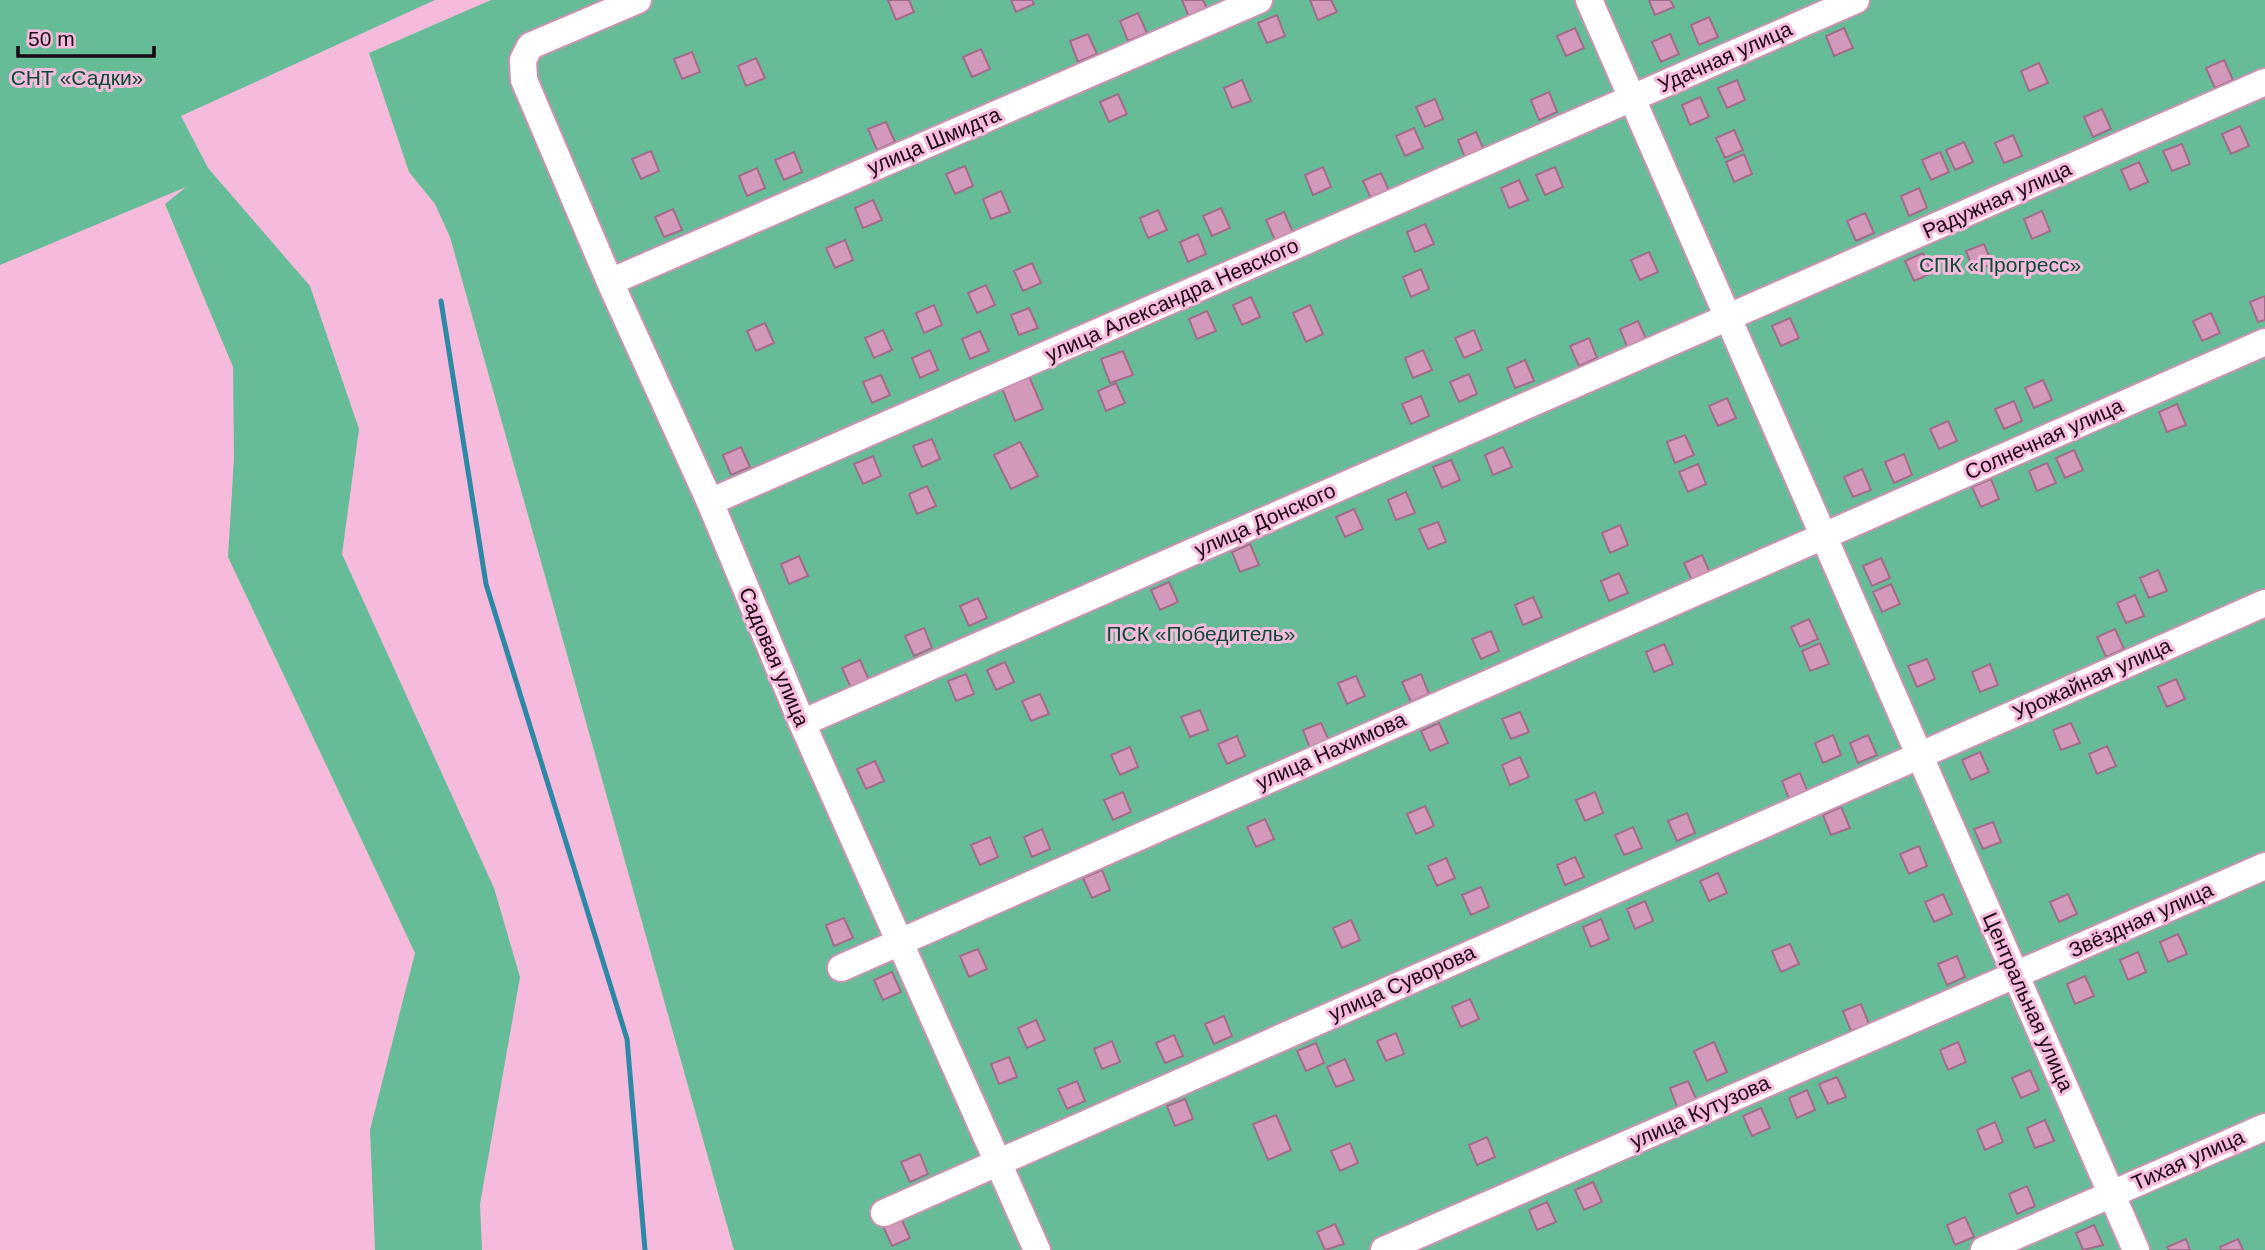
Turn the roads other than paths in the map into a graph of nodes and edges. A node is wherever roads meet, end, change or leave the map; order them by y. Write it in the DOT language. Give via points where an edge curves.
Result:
graph roads {
  1 [pos="638,0"];
  2 [pos="1259,0"];
  3 [pos="1589,0"];
  4 [pos="1856,0"];
  5 [pos="2265,82"];
  6 [pos="1634,97"];
  7 [pos="610,282"];
  8 [pos="1728,318"];
  9 [pos="2265,342"];
  10 [pos="710,502"];
  11 [pos="1823,536"];
  12 [pos="2265,603"];
  13 [pos="802,723"];
  14 [pos="1919,755"];
  15 [pos="2265,866"];
  16 [pos="899,941"];
  17 [pos="841,968"];
  18 [pos="2017,974"];
  19 [pos="2265,1126"];
  20 [pos="998,1161"];
  21 [pos="2111,1194"];
  22 [pos="884,1213"];
  23 [pos="1037,1250"];
  24 [pos="1384,1250"];
  25 [pos="1983,1250"];
  26 [pos="2136,1250"];
  1 -- 7 [label="street, Садовая улица" via="530,46 523,60 524,80"];
  2 -- 7 [label="street, улица Шмидта"];
  3 -- 6 [label="street, Центральная улица"];
  4 -- 6 [label="street, Удачная улица"];
  5 -- 8 [label="street, Радужная улица"];
  6 -- 8 [label="street, Центральная улица"];
  6 -- 10 [label="street, улица Александра Невского"];
  7 -- 10 [label="street, Садовая улица"];
  8 -- 11 [label="street, Центральная улица"];
  8 -- 13 [label="street, улица Донского"];
  9 -- 11 [label="street, Солнечная улица"];
  10 -- 13 [label="street, Садовая улица"];
  11 -- 14 [label="street, Центральная улица"];
  11 -- 16 [label="street, улица Нахимова"];
  12 -- 14 [label="street, Урожайная улица"];
  13 -- 16 [label="street, Садовая улица"];
  14 -- 18 [label="street, Центральная улица"];
  14 -- 20 [label="street, улица Суворова"];
  15 -- 18 [label="street, Звёздная улица"];
  16 -- 17 [label="street, улица Нахимова"];
  16 -- 20 [label="street, Садовая улица"];
  18 -- 21 [label="street, Центральная улица"];
  18 -- 24 [label="street, улица Кутузова"];
  19 -- 21 [label="street, Тихая улица"];
  20 -- 22 [label="street, улица Суворова"];
  20 -- 23 [label="street, Садовая улица"];
  21 -- 25 [label="street, Тихая улица"];
  21 -- 26 [label="street, Центральная улица"];
}
